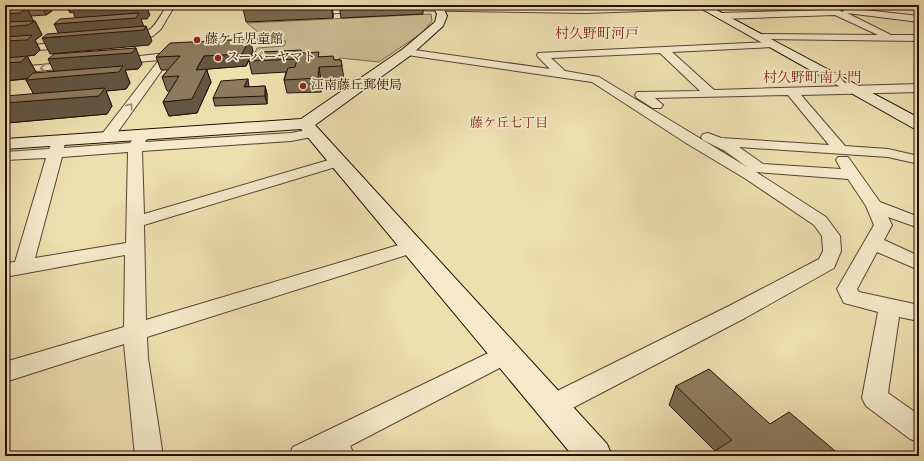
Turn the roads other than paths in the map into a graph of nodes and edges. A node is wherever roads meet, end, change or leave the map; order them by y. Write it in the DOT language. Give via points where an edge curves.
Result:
graph roads {
  1 [pos="171,5"];
  2 [pos="822,5"];
  3 [pos="437,6"];
  4 [pos="702,6"];
  5 [pos="544,7"];
  6 [pos="391,8"];
  7 [pos="375,9"];
  8 [pos="834,11"];
  9 [pos="297,12"];
  10 [pos="720,16"];
  11 [pos="919,19"];
  12 [pos="754,36"];
  13 [pos="889,37"];
  14 [pos="919,38"];
  15 [pos="117,41"];
  16 [pos="80,44"];
  17 [pos="771,45"];
  18 [pos="909,47"];
  19 [pos="5,50"];
  20 [pos="664,50"];
  21 [pos="407,52"];
  22 [pos="105,62"];
  23 [pos="90,63"];
  24 [pos="5,71"];
  25 [pos="561,74"];
  26 [pos="919,88"];
  27 [pos="852,90"];
  28 [pos="791,91"];
  29 [pos="711,94"];
  30 [pos="919,125"];
  31 [pos="308,129"];
  32 [pos="107,137"];
  33 [pos="691,140"];
  34 [pos="138,142"];
  35 [pos="715,142"];
  36 [pos="5,144"];
  37 [pos="57,148"];
  38 [pos="838,150"];
  39 [pos="5,156"];
  40 [pos="919,160"];
  41 [pos="337,162"];
  42 [pos="847,174"];
  43 [pos="874,206"];
  44 [pos="135,222"];
  45 [pos="919,223"];
  46 [pos="874,243"];
  47 [pos="135,247"];
  48 [pos="412,247"];
  49 [pos="919,264"];
  50 [pos="14,269"];
  51 [pos="890,307"];
  52 [pos="919,313"];
  53 [pos="135,331"];
  54 [pos="505,354"];
  55 [pos="5,372"];
  56 [pos="550,407"];
  57 [pos="919,430"];
  58 [pos="337,448"];
  59 [pos="149,456"];
  60 [pos="303,456"];
  61 [pos="595,456"];
  1 -- 15 [label="street" via="154,33 145,37"];
  2 -- 8 [label="street"];
  3 -- 5 [label="street"];
  3 -- 6 [label="street"];
  3 -- 21 [label="street" via="442,12 439,24"];
  4 -- 5 [label="street" via="632,10"];
  4 -- 10 [label="street"];
  7 -- 9 [label="street"];
  8 -- 10 [label="street"];
  8 -- 11 [label="street"];
  8 -- 13 [label="street"];
  10 -- 12 [label="street"];
  12 -- 13 [label="street"];
  12 -- 17 [label="street"];
  13 -- 14 [label="street"];
  13 -- 18 [label="street"];
  16 -- 19 [label="street"];
  17 -- 20 [label="street"];
  17 -- 27 [label="street"];
  20 -- 25 [label="street" via="542,55"];
  20 -- 29 [label="street"];
  21 -- 25 [label="street"];
  21 -- 31 [label="street"];
  32 -- 22 [label="street, one-way" via="167,56"];
  23 -- 24 [label="street, one-way"];
  25 -- 33 [label="street" via="596,79"];
  26 -- 27 [label="street"];
  27 -- 28 [label="street"];
  27 -- 30 [label="street"];
  28 -- 29 [label="street"];
  28 -- 38 [label="street"];
  29 -- 35 [label="street" via="641,95"];
  31 -- 34 [label="street"];
  31 -- 41 [label="street"];
  32 -- 34 [label="street"];
  32 -- 37 [label="street"];
  33 -- 35 [label="street"];
  33 -- 56 [label="street" via="820,221 831,236 832,251 827,263"];
  34 -- 37 [label="street"];
  34 -- 44 [label="street"];
  35 -- 38 [label="street"];
  35 -- 42 [label="street" via="730,148 759,168"];
  36 -- 37 [label="street"];
  37 -- 39 [label="street"];
  37 -- 50 [label="street"];
  38 -- 40 [label="street" via="888,153"];
  38 -- 43 [label="street"];
  41 -- 44 [label="street"];
  41 -- 48 [label="street"];
  43 -- 45 [label="street"];
  43 -- 46 [label="street" via="883,225"];
  44 -- 47 [label="street"];
  46 -- 49 [label="street"];
  46 -- 51 [label="street" via="847,289 851,298"];
  47 -- 50 [label="street"];
  47 -- 53 [label="street"];
  48 -- 53 [label="street"];
  48 -- 54 [label="street"];
  51 -- 52 [label="street"];
  51 -- 57 [label="street" via="875,398"];
  53 -- 55 [label="street"];
  53 -- 59 [label="street" via="136,358"];
  54 -- 56 [label="street"];
  54 -- 58 [label="street"];
  56 -- 61 [label="street"];
  58 -- 60 [label="street"];
}
